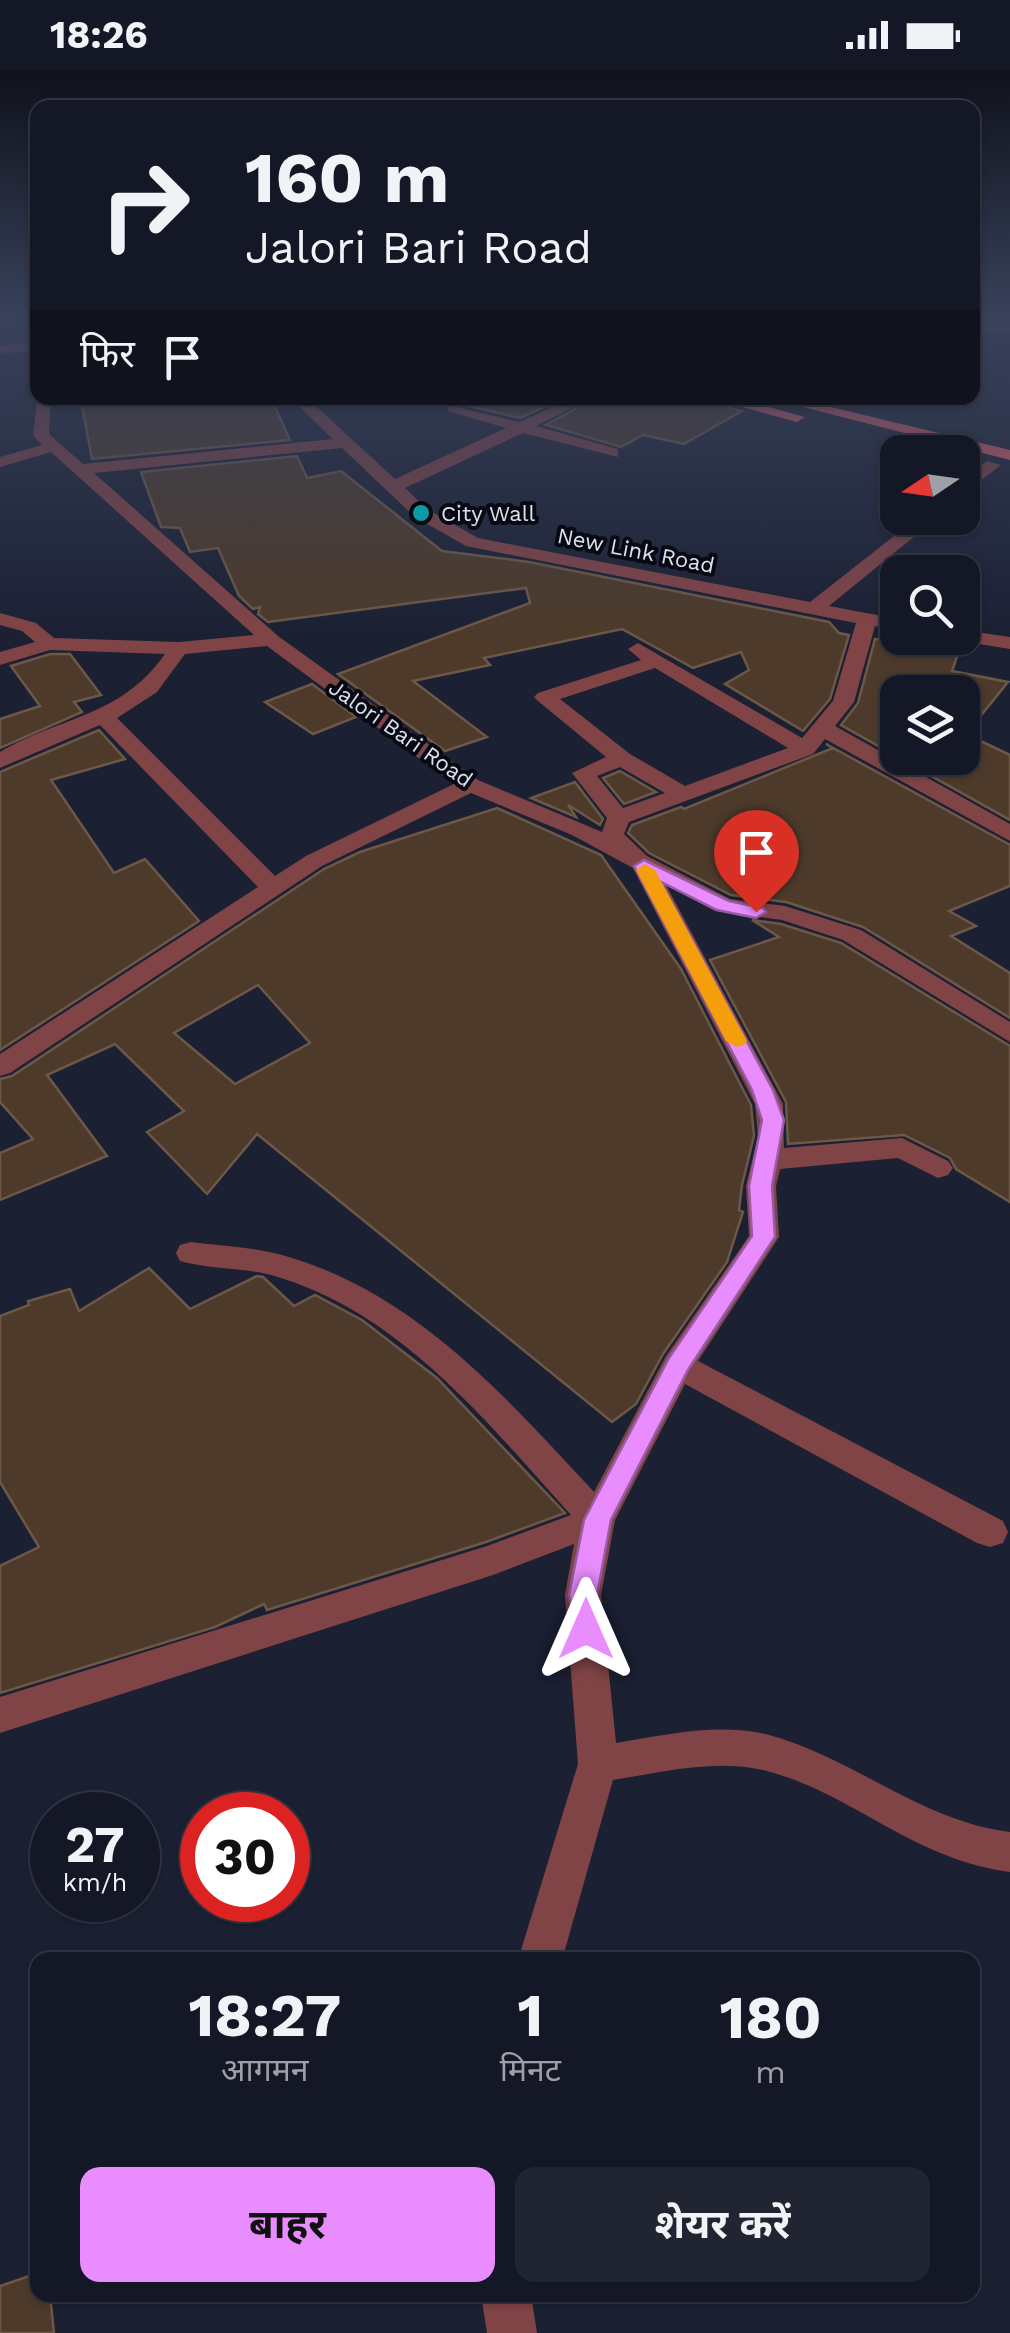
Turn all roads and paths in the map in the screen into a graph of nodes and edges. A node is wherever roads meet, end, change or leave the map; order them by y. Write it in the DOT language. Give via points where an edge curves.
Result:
graph roads {
  1 [pos="42,425"];
  2 [pos="326,425"];
  3 [pos="513,425"];
  4 [pos="527,425"];
  5 [pos="828,425"];
  6 [pos="885,425"];
  7 [pos="522,427"];
  8 [pos="880,437"];
  9 [pos="346,443"];
  10 [pos="54,446"];
  11 [pos="612,453"];
  12 [pos="1010,455"];
  13 [pos="0,462"];
  14 [pos="1002,467"];
  15 [pos="81,469"];
  16 [pos="980,480"];
  17 [pos="393,487"];
  18 [pos="907,535"];
  19 [pos="812,610"];
  20 [pos="1,620"];
  21 [pos="867,620"];
  22 [pos="880,622"];
  23 [pos="980,639"];
  24 [pos="271,640"];
  25 [pos="49,644"];
  26 [pos="1010,644"];
  27 [pos="179,648"];
  28 [pos="0,660"];
  29 [pos="102,716"];
  30 [pos="822,728"];
  31 [pos="806,749"];
  32 [pos="622,758"];
  33 [pos="0,760"];
  34 [pos="470,785"];
  35 [pos="685,795"];
  36 [pos="619,818"];
  37 [pos="1010,834"];
  38 [pos="644,866"];
  39 [pos="273,888"];
  40 [pos="1010,1034"];
  41 [pos="0,1067"];
  42 [pos="764,1160"];
  43 [pos="938,1168"];
  44 [pos="191,1254"];
  45 [pos="678,1364"];
  46 [pos="597,1520"];
  47 [pos="990,1532"];
  48 [pos="0,1715"];
  49 [pos="598,1764"];
  50 [pos="1010,1852"];
  51 [pos="542,1952"];
  52 [pos="507,2302"];
  53 [pos="512,2333"];
  1 -- 10 [label="street" via="41,434"];
  2 -- 9 [label="street, New Link Road"];
  3 -- 7 [label="street"];
  4 -- 7 [label="street"];
  5 -- 8 [label="main road"];
  6 -- 12 [label="main road"];
  7 -- 11 [label="street"];
  7 -- 17 [label="street"];
  9 -- 15 [label="street"];
  9 -- 17 [label="street, New Link Road"];
  10 -- 13 [label="street"];
  10 -- 15 [label="street, Jalori Bari Road"];
  14 -- 16 [label="street"];
  15 -- 24 [label="street, Jalori Bari Road"];
  17 -- 19 [label="street, New Link Road" via="421,513 472,542"];
  18 -- 19 [label="street"];
  19 -- 21 [label="street, New Link Road"];
  20 -- 25 [label="street" via="29,627"];
  21 -- 22 [label="street, New Link Road"];
  21 -- 30 [label="street" via="843,702"];
  23 -- 26 [label="street"];
  24 -- 27 [label="street"];
  24 -- 34 [label="street, Jalori Bari Road"];
  25 -- 27 [label="street"];
  25 -- 28 [label="street"];
  27 -- 29 [label="street" via="146,692"];
  29 -- 33 [label="street"];
  29 -- 39 [label="street"];
  30 -- 31 [label="street"];
  30 -- 37 [label="street"];
  31 -- 32 [label="street" via="648,655 545,697"];
  31 -- 35 [label="street"];
  32 -- 35 [label="street"];
  32 -- 36 [label="street" via="583,772"];
  34 -- 38 [label="street, Jalori Bari Road" via="580,830"];
  34 -- 39 [label="street"];
  35 -- 36 [label="street"];
  36 -- 38 [label="street" via="612,836"];
  38 -- 40 [label="street, Jalori Bari Road" via="724,906 785,914 852,935"];
  38 -- 42 [label="street" via="769,1104 772,1136"];
  39 -- 41 [label="street"];
  42 -- 43 [label="street" via="902,1148"];
  42 -- 45 [label="street" via="764,1237"];
  44 -- 46 [label="street" via="288,1268 378,1309 455,1366"];
  45 -- 46 [label="street"];
  45 -- 47 [label="street"];
  46 -- 48 [label="street" via="493,1560"];
  46 -- 49 [label="street" via="583,1595"];
  49 -- 50 [label="street" via="732,1748 766,1753 808,1766 958,1842"];
  49 -- 51 [label="street"];
  52 -- 53 [label="street"];
}
